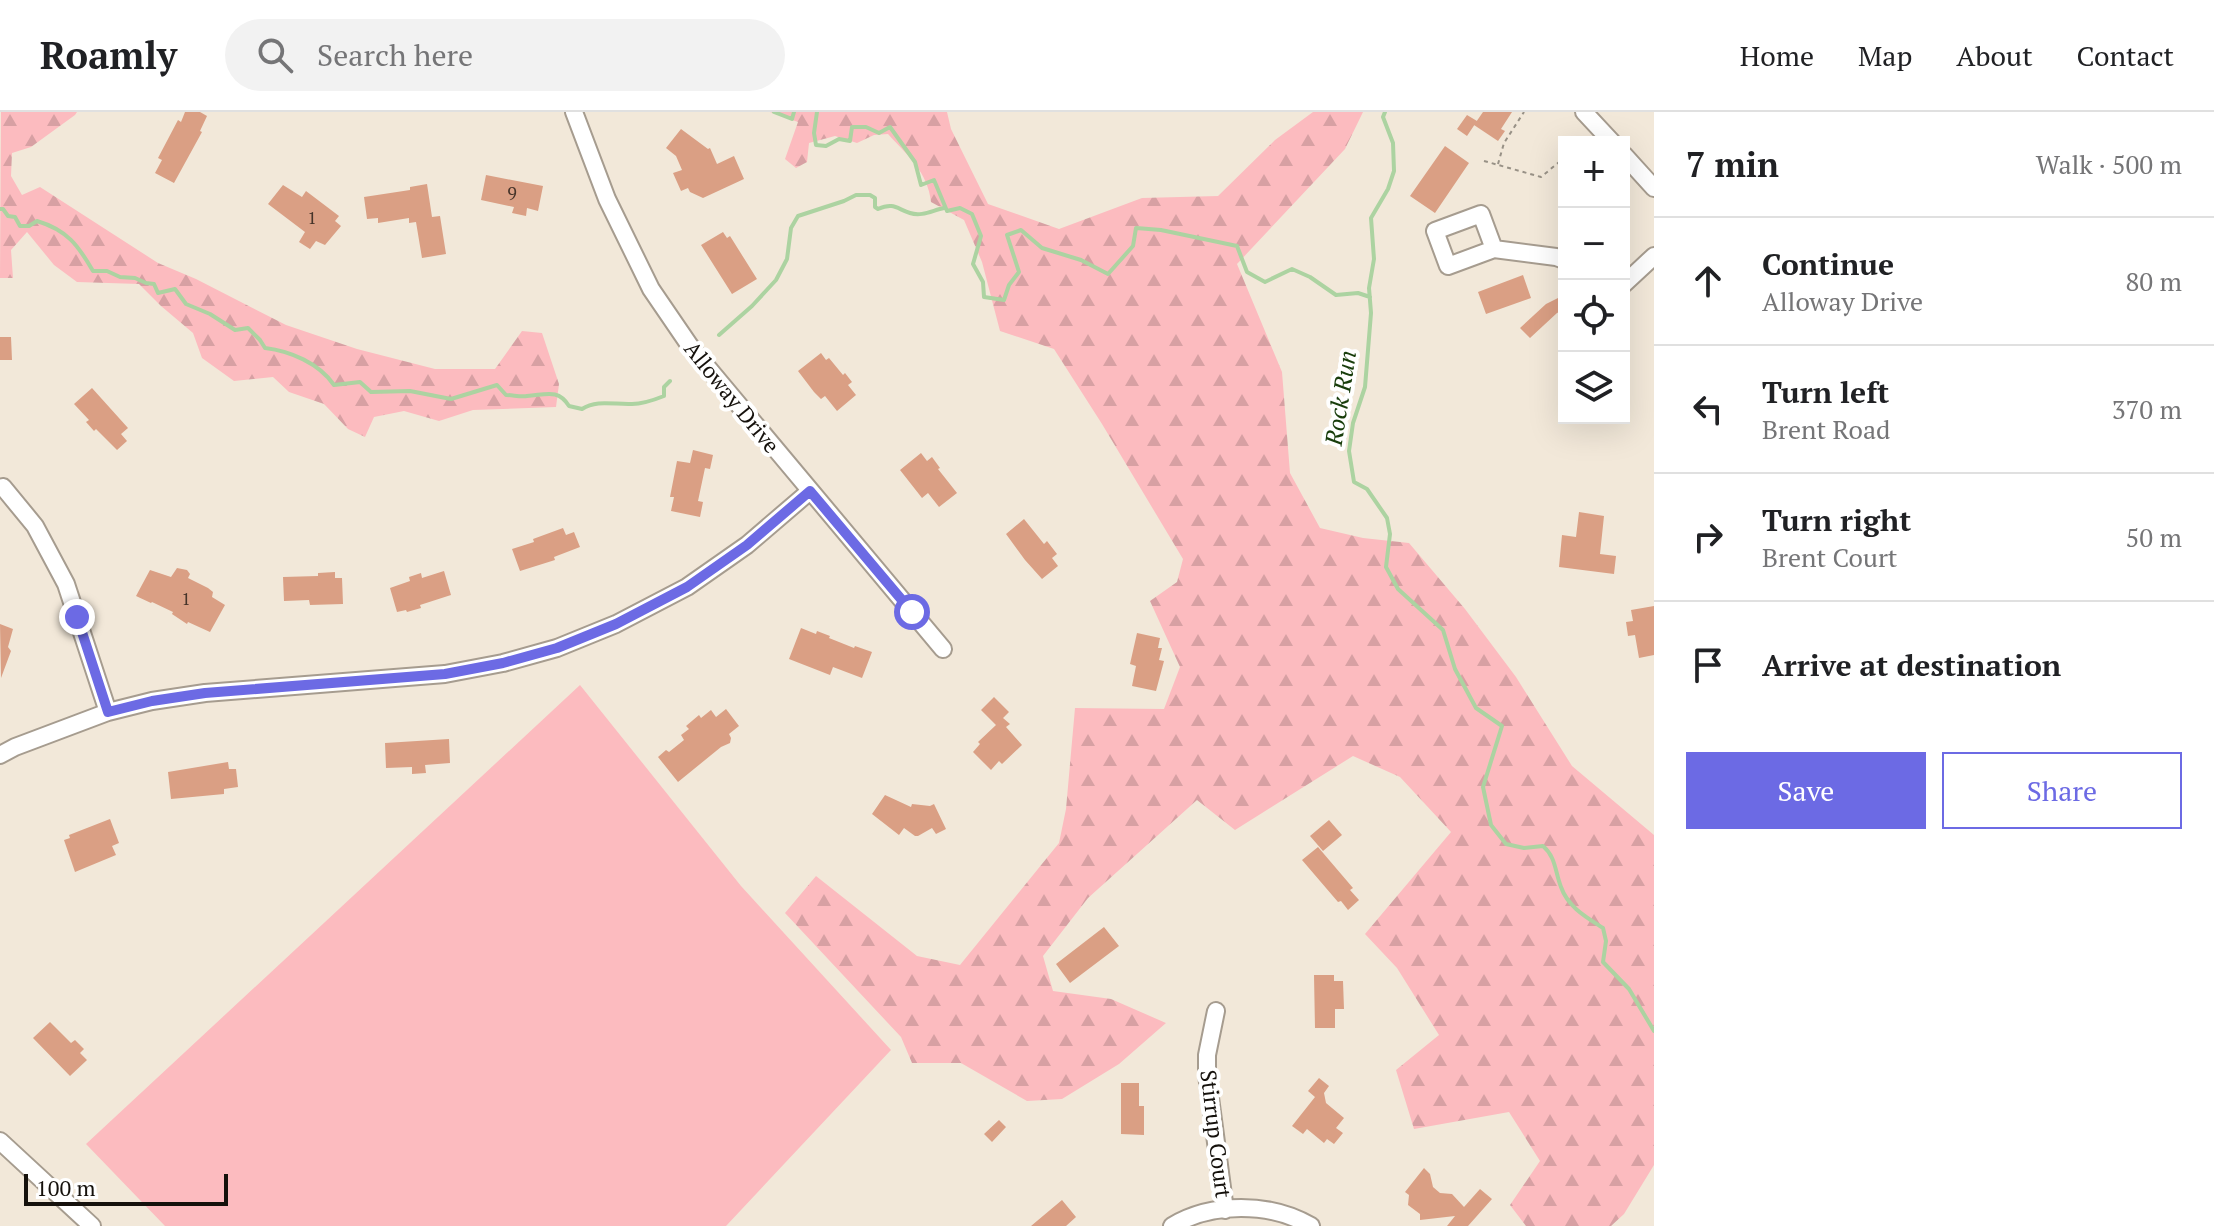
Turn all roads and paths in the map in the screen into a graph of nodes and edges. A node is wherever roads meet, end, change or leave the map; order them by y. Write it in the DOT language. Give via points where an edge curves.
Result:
graph roads {
  1 [pos="574,112"];
  2 [pos="1524,112"];
  3 [pos="1584,112"];
  4 [pos="1606,136"];
  5 [pos="1484,161"];
  6 [pos="1630,162"];
  7 [pos="1558,163"];
  8 [pos="1497,165"];
  9 [pos="1654,188"];
  10 [pos="1494,249"];
  11 [pos="1654,256"];
  12 [pos="1558,258"];
  13 [pos="1628,280"];
  14 [pos="3,487"];
  15 [pos="810,491"];
  16 [pos="943,649"];
  17 [pos="108,712"];
  18 [pos="0,755"];
  19 [pos="1216,1011"];
  20 [pos="0,1141"];
  21 [pos="1225,1210"];
  22 [pos="92,1226"];
  23 [pos="1172,1226"];
  24 [pos="1311,1226"];
  1 -- 15 [label="street, Alloway Drive" via="607,199 651,289 692,349"];
  2 -- 8 [label="path"];
  3 -- 4 [label="street"];
  5 -- 8 [label="path"];
  6 -- 9 [label="street"];
  7 -- 8 [label="path" via="1541,177"];
  10 -- 12 [label="street"];
  11 -- 13 [label="street"];
  14 -- 17 [label="street" via="35,526 66,584"];
  15 -- 16 [label="street, Alloway Drive"];
  15 -- 17 [label="street" via="687,587 557,648 445,674 205,693"];
  17 -- 18 [label="street"];
  19 -- 21 [label="street, Stirrup Court" via="1207,1075"];
  20 -- 22 [label="street"];
  21 -- 23 [label="street" via="1186,1217"];
  21 -- 24 [label="street" via="1272,1210"];
}
